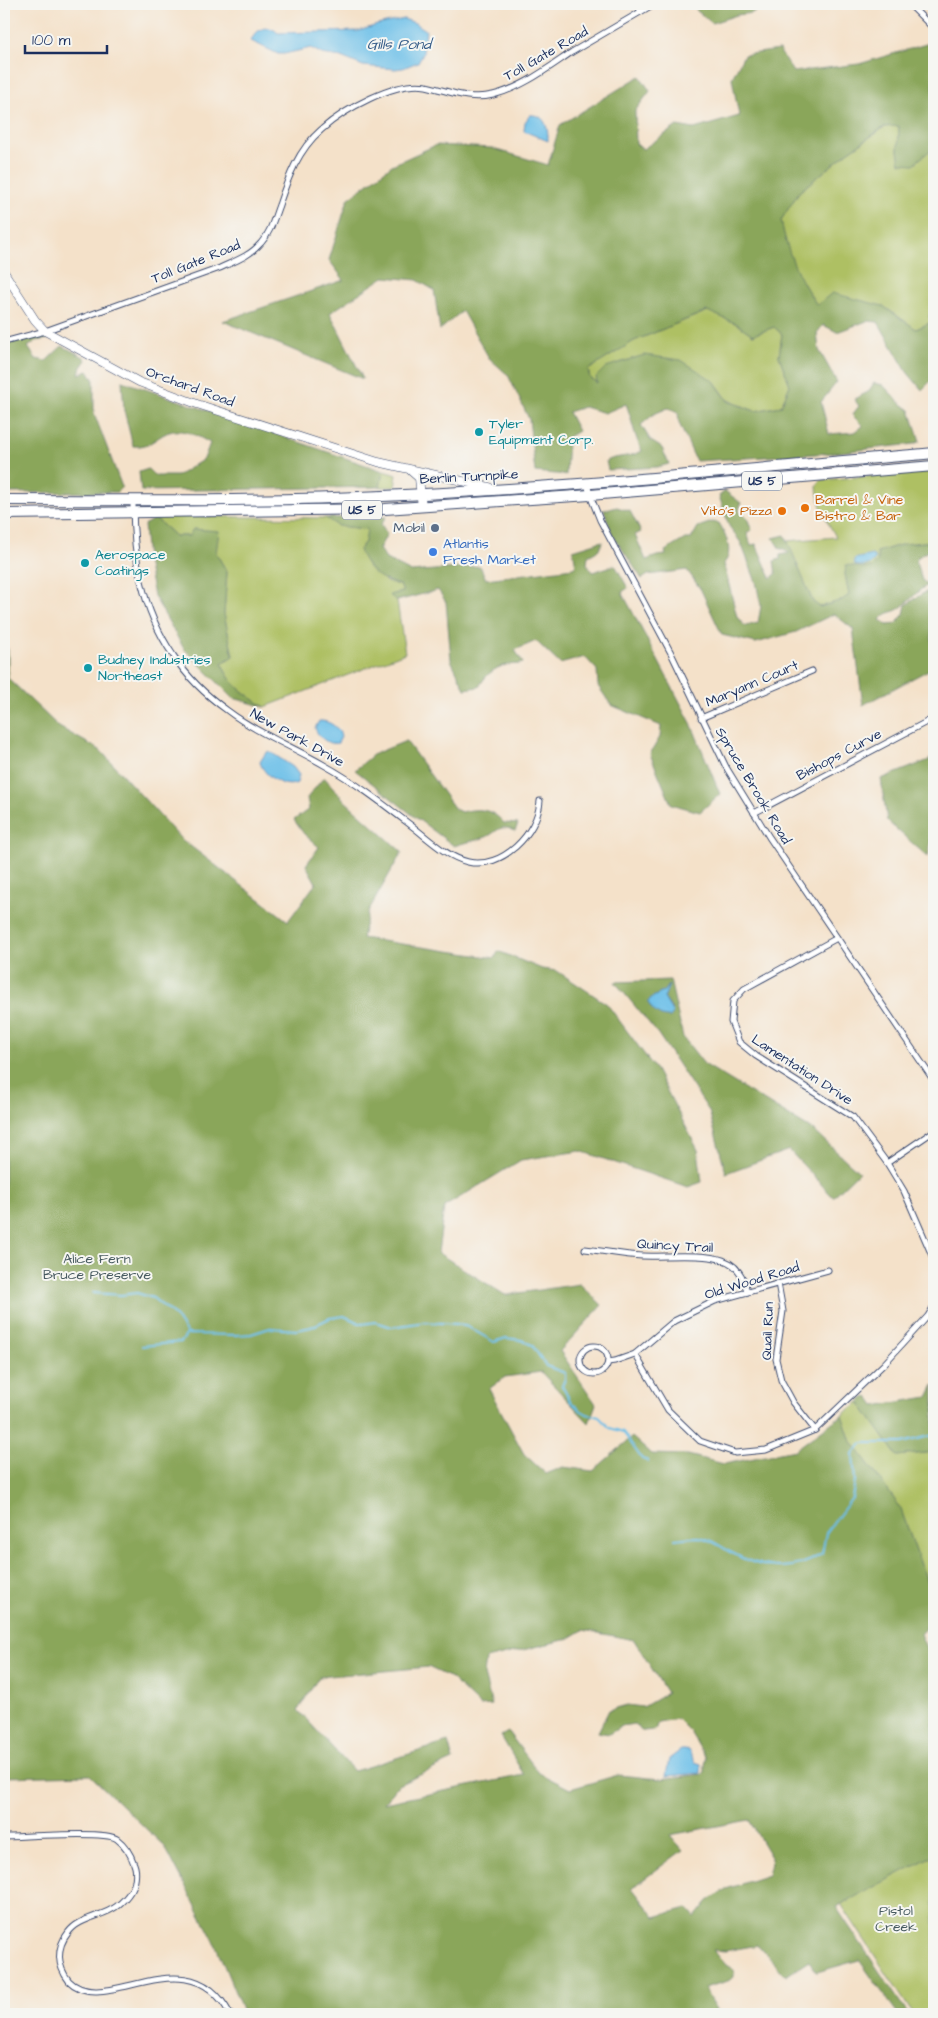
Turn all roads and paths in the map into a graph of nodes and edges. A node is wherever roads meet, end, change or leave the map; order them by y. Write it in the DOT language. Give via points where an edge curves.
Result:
graph roads {
  1 [pos="636,4"];
  2 [pos="654,4"];
  3 [pos="909,4"];
  4 [pos="647,5"];
  5 [pos="641,11"];
  6 [pos="934,29"];
  7 [pos="4,272"];
  8 [pos="45,332"];
  9 [pos="4,342"];
  10 [pos="934,453"];
  11 [pos="934,466"];
  12 [pos="405,469"];
  13 [pos="587,483"];
  14 [pos="506,489"];
  15 [pos="421,494"];
  16 [pos="590,495"];
  17 [pos="4,500"];
  18 [pos="133,500"];
  19 [pos="422,507"];
  20 [pos="133,513"];
  21 [pos="4,514"];
  22 [pos="812,671"];
  23 [pos="701,718"];
  24 [pos="934,718"];
  25 [pos="540,801"];
  26 [pos="754,813"];
  27 [pos="837,938"];
  28 [pos="934,1081"];
  29 [pos="934,1131"];
  30 [pos="887,1163"];
  31 [pos="585,1249"];
  32 [pos="934,1260"];
  33 [pos="828,1270"];
  34 [pos="778,1283"];
  35 [pos="747,1292"];
  36 [pos="934,1306"];
  37 [pos="635,1354"];
  38 [pos="608,1362"];
  39 [pos="815,1430"];
  40 [pos="4,1837"];
  41 [pos="230,2014"];
  1 -- 5 [label="street"];
  2 -- 4 [label="street, Toll Gate Road"];
  3 -- 6 [label="street"];
  4 -- 5 [label="street, Toll Gate Road"];
  5 -- 8 [label="street, Toll Gate Road" via="504,92 464,97 409,85 376,96 340,116 306,146 289,176 269,232 247,255 220,268"];
  7 -- 8 [label="street, Orchard Road"];
  8 -- 9 [label="street, Toll Gate Road"];
  8 -- 12 [label="street, Orchard Road" via="123,375 154,388 270,429"];
  10 -- 13 [label="highway, Berlin Turnpike / US 5"];
  11 -- 16 [label="highway, Berlin Turnpike / US 5"];
  12 -- 14 [label="street, Orchard Road"];
  12 -- 15 [label="street" via="419,478"];
  13 -- 14 [label="highway, Berlin Turnpike / US 5"];
  13 -- 16 [label="street, Spruce Brook Road"];
  14 -- 15 [label="highway, Berlin Turnpike / US 5"];
  15 -- 18 [label="highway, Berlin Turnpike / US 5"];
  15 -- 19 [label="street"];
  16 -- 19 [label="highway, Berlin Turnpike / US 5"];
  16 -- 23 [label="street, Spruce Brook Road"];
  17 -- 18 [label="highway, Berlin Turnpike / US 5"];
  18 -- 20 [label="street, New Park Drive"];
  19 -- 20 [label="highway, Berlin Turnpike / US 5"];
  20 -- 21 [label="highway, Berlin Turnpike / US 5"];
  20 -- 25 [label="street, New Park Drive" via="139,578 162,639 185,672 230,713 346,778 448,854 468,862 487,863 512,851 533,825"];
  22 -- 23 [label="street, Maryann Court"];
  23 -- 26 [label="street, Spruce Brook Road" via="721,759"];
  24 -- 26 [label="street, Bishops Curve"];
  26 -- 27 [label="street, Spruce Brook Road"];
  27 -- 28 [label="street, Spruce Brook Road"];
  27 -- 30 [label="street, Lamentation Drive" via="744,990 733,1001 730,1022 739,1042 756,1056 853,1117"];
  29 -- 30 [label="street"];
  30 -- 32 [label="street, Lamentation Drive" via="904,1191"];
  31 -- 35 [label="street, Quincy Trail" via="640,1256 723,1260 744,1277"];
  33 -- 34 [label="street, Old Wood Road"];
  34 -- 35 [label="street, Old Wood Road"];
  34 -- 39 [label="street, Quail Run" via="783,1311 776,1358 781,1380"];
  35 -- 37 [label="street, Old Wood Road" via="715,1301 674,1321"];
  36 -- 39 [label="street" via="884,1364"];
  37 -- 38 [label="street, Old Wood Road"];
  37 -- 39 [label="street" via="668,1410 700,1442 735,1453 766,1450"];
  38 -- 38 [label="street, Old Wood Road" via="606,1352 599,1346 585,1348 580,1356 583,1369 591,1374 600,1373"];
  40 -- 41 [label="street" via="96,1835 116,1838 131,1854 137,1870 133,1890 117,1906 68,1931 59,1948 61,1966 69,1982 82,1993 100,1995 191,1980 206,1985"];
}
